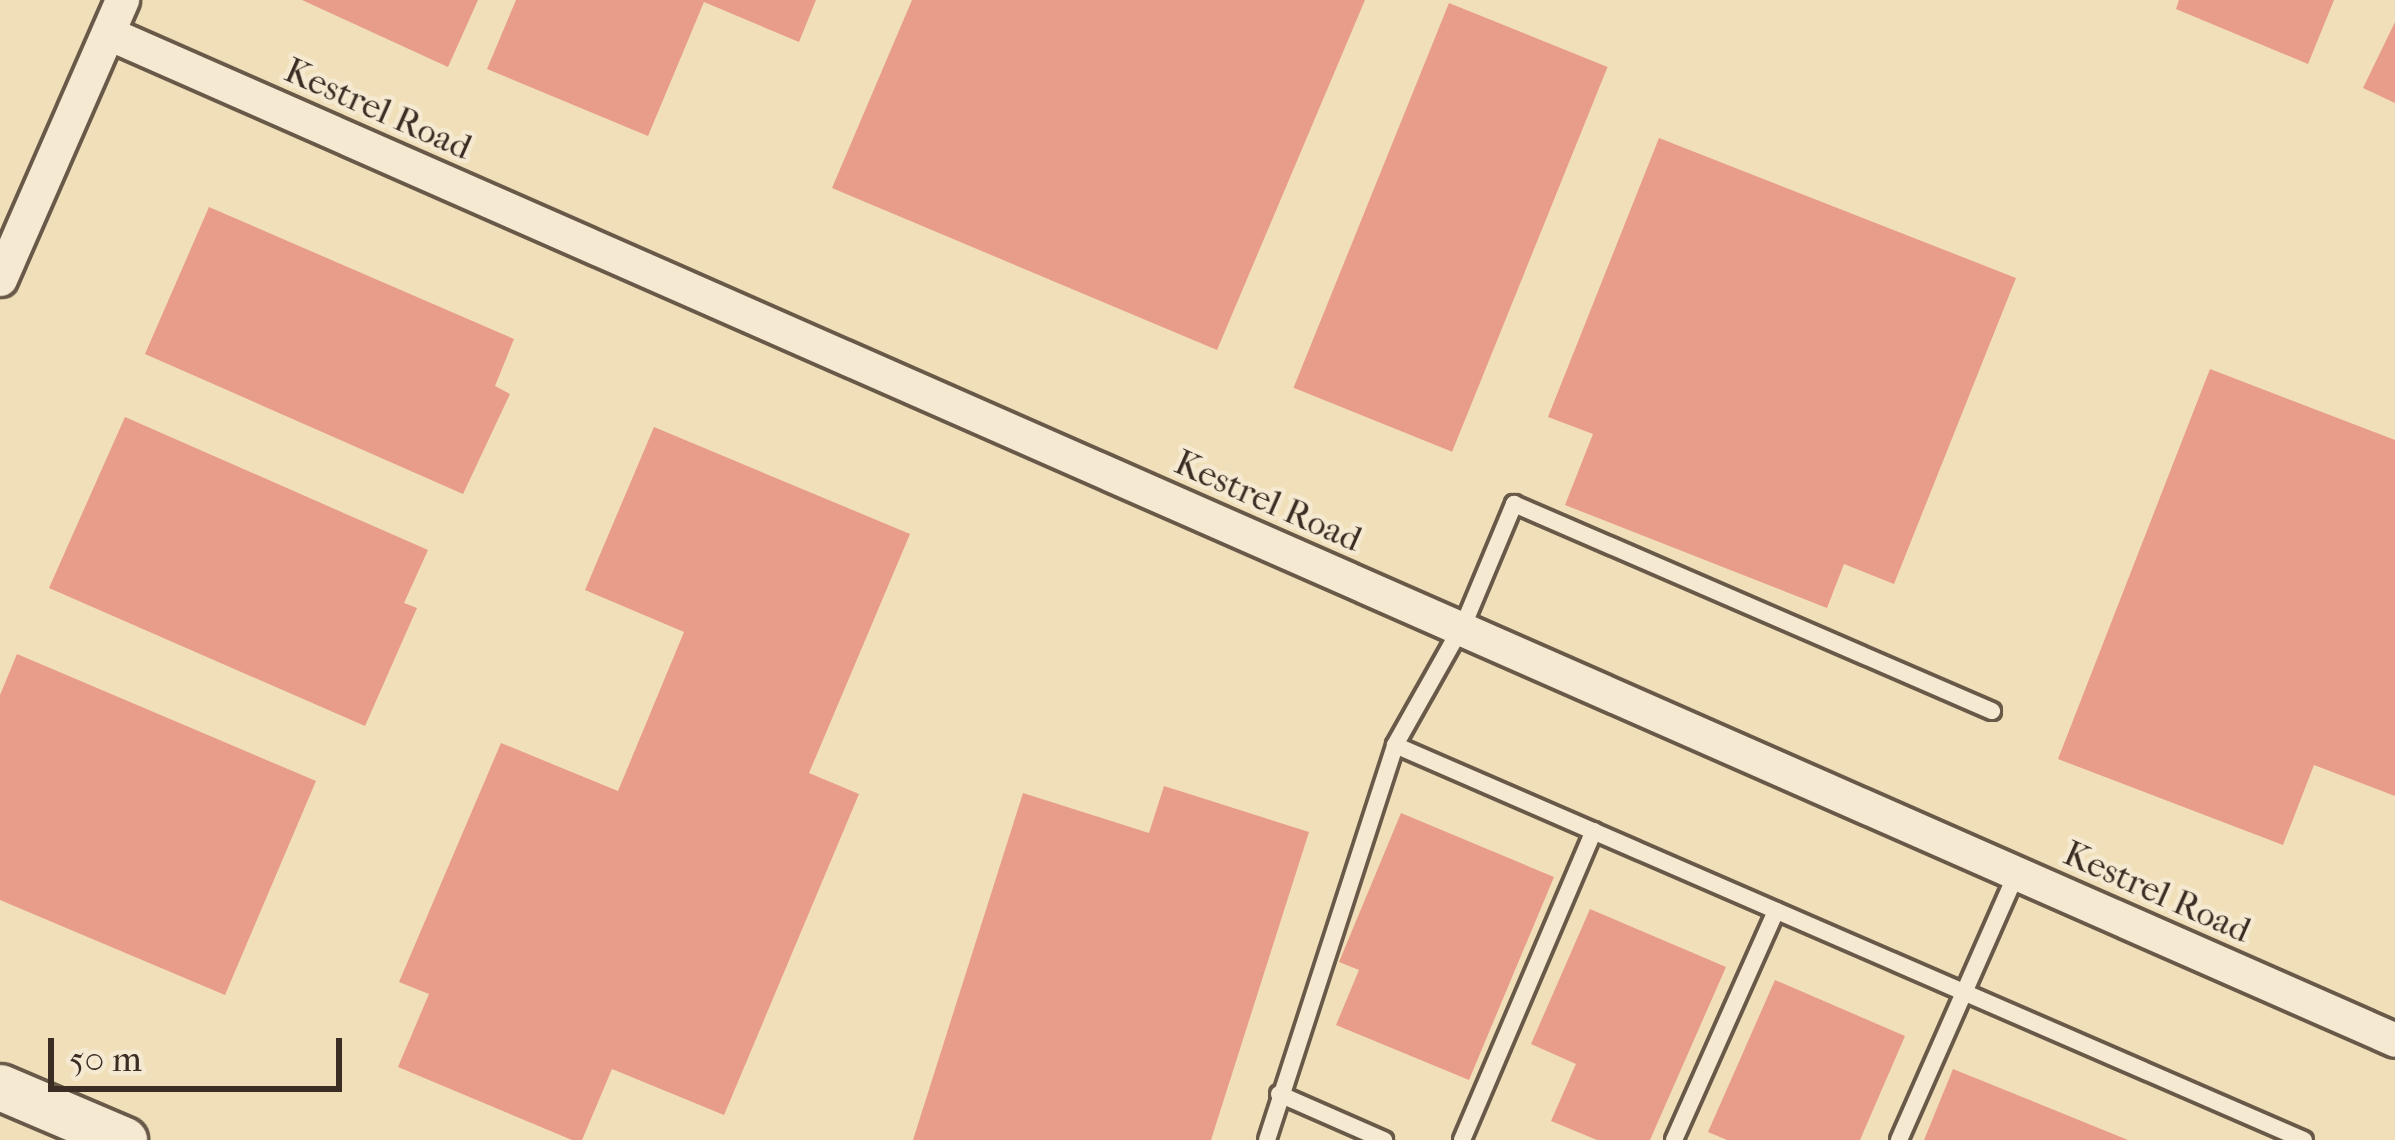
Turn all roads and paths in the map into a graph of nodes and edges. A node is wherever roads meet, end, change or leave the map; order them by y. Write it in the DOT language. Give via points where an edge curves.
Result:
graph roads {
  1 [pos="122,0"];
  2 [pos="109,33"];
  3 [pos="0,279"];
  4 [pos="1458,627"];
  5 [pos="1992,711"];
  6 [pos="1395,745"];
  7 [pos="1594,831"];
  8 [pos="2017,873"];
  9 [pos="1776,910"];
  10 [pos="1966,994"];
  11 [pos="2395,1040"];
  12 [pos="0,1087"];
  13 [pos="1280,1094"];
  14 [pos="124,1140"];
  15 [pos="1267,1140"];
  16 [pos="1384,1140"];
  17 [pos="1462,1140"];
  18 [pos="1674,1140"];
  19 [pos="1899,1140"];
  20 [pos="2304,1140"];
  1 -- 2 [label="street"];
  2 -- 3 [label="street"];
  2 -- 4 [label="street, Kestrel Road"];
  4 -- 5 [label="lane" via="1514,504"];
  4 -- 6 [label="lane"];
  4 -- 8 [label="street, Kestrel Road"];
  6 -- 7 [label="lane"];
  6 -- 13 [label="lane"];
  7 -- 9 [label="lane"];
  7 -- 17 [label="lane"];
  8 -- 10 [label="lane"];
  8 -- 11 [label="street, Kestrel Road"];
  9 -- 10 [label="lane"];
  9 -- 18 [label="lane"];
  10 -- 19 [label="lane"];
  10 -- 20 [label="lane"];
  12 -- 14 [label="main road"];
  13 -- 15 [label="lane"];
  13 -- 16 [label="lane"];
}
